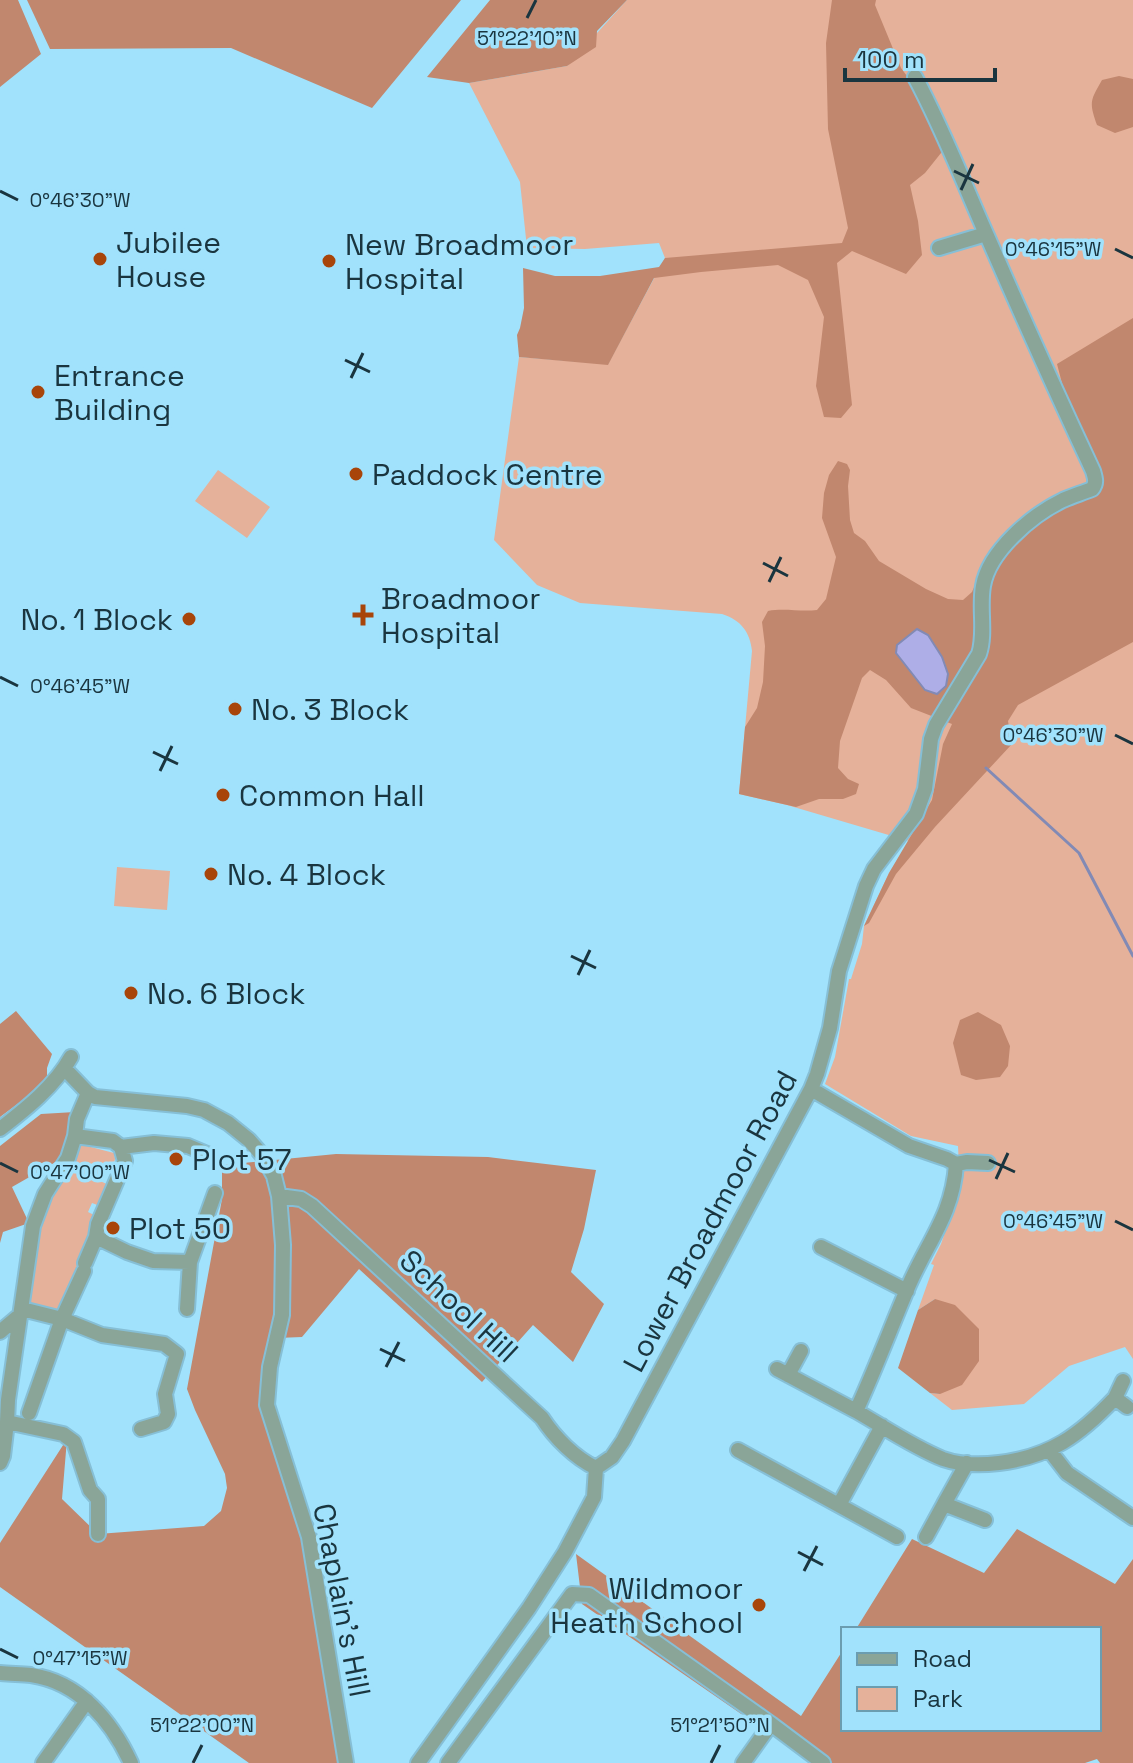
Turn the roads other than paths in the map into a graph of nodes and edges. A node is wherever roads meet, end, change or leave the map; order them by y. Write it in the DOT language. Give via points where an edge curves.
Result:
graph roads {
  1 [pos="915,77"];
  2 [pos="986,234"];
  3 [pos="939,248"];
  4 [pos="811,1089"];
  5 [pos="88,1093"];
  6 [pos="0,1129"];
  7 [pos="75,1136"];
  8 [pos="121,1147"];
  9 [pos="207,1154"];
  10 [pos="988,1163"];
  11 [pos="956,1164"];
  12 [pos="215,1193"];
  13 [pos="279,1196"];
  14 [pos="96,1237"];
  15 [pos="821,1247"];
  16 [pos="190,1262"];
  17 [pos="907,1291"];
  18 [pos="187,1309"];
  19 [pos="21,1312"];
  20 [pos="62,1319"];
  21 [pos="0,1332"];
  22 [pos="801,1351"];
  23 [pos="1123,1381"];
  24 [pos="4,1399"];
  25 [pos="856,1411"];
  26 [pos="29,1413"];
  27 [pos="7,1422"];
  28 [pos="882,1426"];
  29 [pos="141,1429"];
  30 [pos="738,1450"];
  31 [pos="1050,1451"];
  32 [pos="0,1463"];
  33 [pos="967,1463"];
  34 [pos="596,1468"];
  35 [pos="944,1504"];
  36 [pos="839,1505"];
  37 [pos="1133,1518"];
  38 [pos="985,1520"];
  39 [pos="98,1534"];
  40 [pos="897,1537"];
  41 [pos="926,1537"];
  42 [pos="0,1673"];
  43 [pos="87,1701"];
  44 [pos="771,1724"];
  45 [pos="43,1763"];
  46 [pos="131,1763"];
  47 [pos="346,1763"];
  48 [pos="418,1763"];
  49 [pos="448,1763"];
  50 [pos="743,1763"];
  51 [pos="823,1763"];
  1 -- 2 [label="street"];
  2 -- 3 [label="street"];
  2 -- 4 [label="street, Lower Broadmoor Road" via="1093,471 1095,486 1035,519 994,559 983,583 983,643 936,725 916,814 866,886"];
  4 -- 11 [label="street" via="909,1146"];
  4 -- 34 [label="street, Lower Broadmoor Road" via="623,1441"];
  5 -- 6 [label="street" via="68,1063"];
  5 -- 7 [label="street"];
  5 -- 13 [label="street, Chaplain's Hill" via="214,1114 257,1148"];
  7 -- 8 [label="street"];
  7 -- 19 [label="street" via="33,1226"];
  8 -- 9 [label="street" via="154,1143"];
  8 -- 14 [label="street" via="125,1161"];
  10 -- 11 [label="street"];
  11 -- 17 [label="street" via="944,1219"];
  12 -- 16 [label="street"];
  13 -- 34 [label="street, School Hill" via="312,1206 577,1456"];
  13 -- 47 [label="street, Chaplain's Hill" via="282,1315 267,1405 309,1537"];
  14 -- 16 [label="street" via="153,1261"];
  14 -- 20 [label="street"];
  15 -- 17 [label="street" via="834,1262"];
  16 -- 18 [label="street"];
  17 -- 25 [label="street"];
  19 -- 20 [label="street"];
  19 -- 21 [label="street"];
  19 -- 24 [label="street"];
  20 -- 26 [label="street"];
  20 -- 29 [label="street" via="102,1335 164,1344 177,1354 165,1394 168,1414 164,1422"];
  22 -- 25 [label="street" via="782,1372"];
  23 -- 31 [label="street" via="1121,1403"];
  24 -- 27 [label="street"];
  25 -- 28 [label="street"];
  27 -- 32 [label="street"];
  27 -- 39 [label="street" via="63,1434 74,1442 98,1499"];
  28 -- 33 [label="street" via="946,1460"];
  28 -- 36 [label="street"];
  30 -- 36 [label="street"];
  31 -- 33 [label="street" via="1022,1460"];
  31 -- 37 [label="street" via="1067,1473"];
  33 -- 35 [label="street"];
  34 -- 48 [label="street" via="594,1497 565,1552"];
  35 -- 38 [label="street"];
  35 -- 41 [label="street"];
  36 -- 40 [label="street"];
  42 -- 43 [label="street" via="57,1683"];
  43 -- 45 [label="street"];
  43 -- 46 [label="street" via="112,1728"];
  44 -- 49 [label="street" via="589,1595 572,1594"];
  44 -- 50 [label="street"];
  44 -- 51 [label="street"];
}
